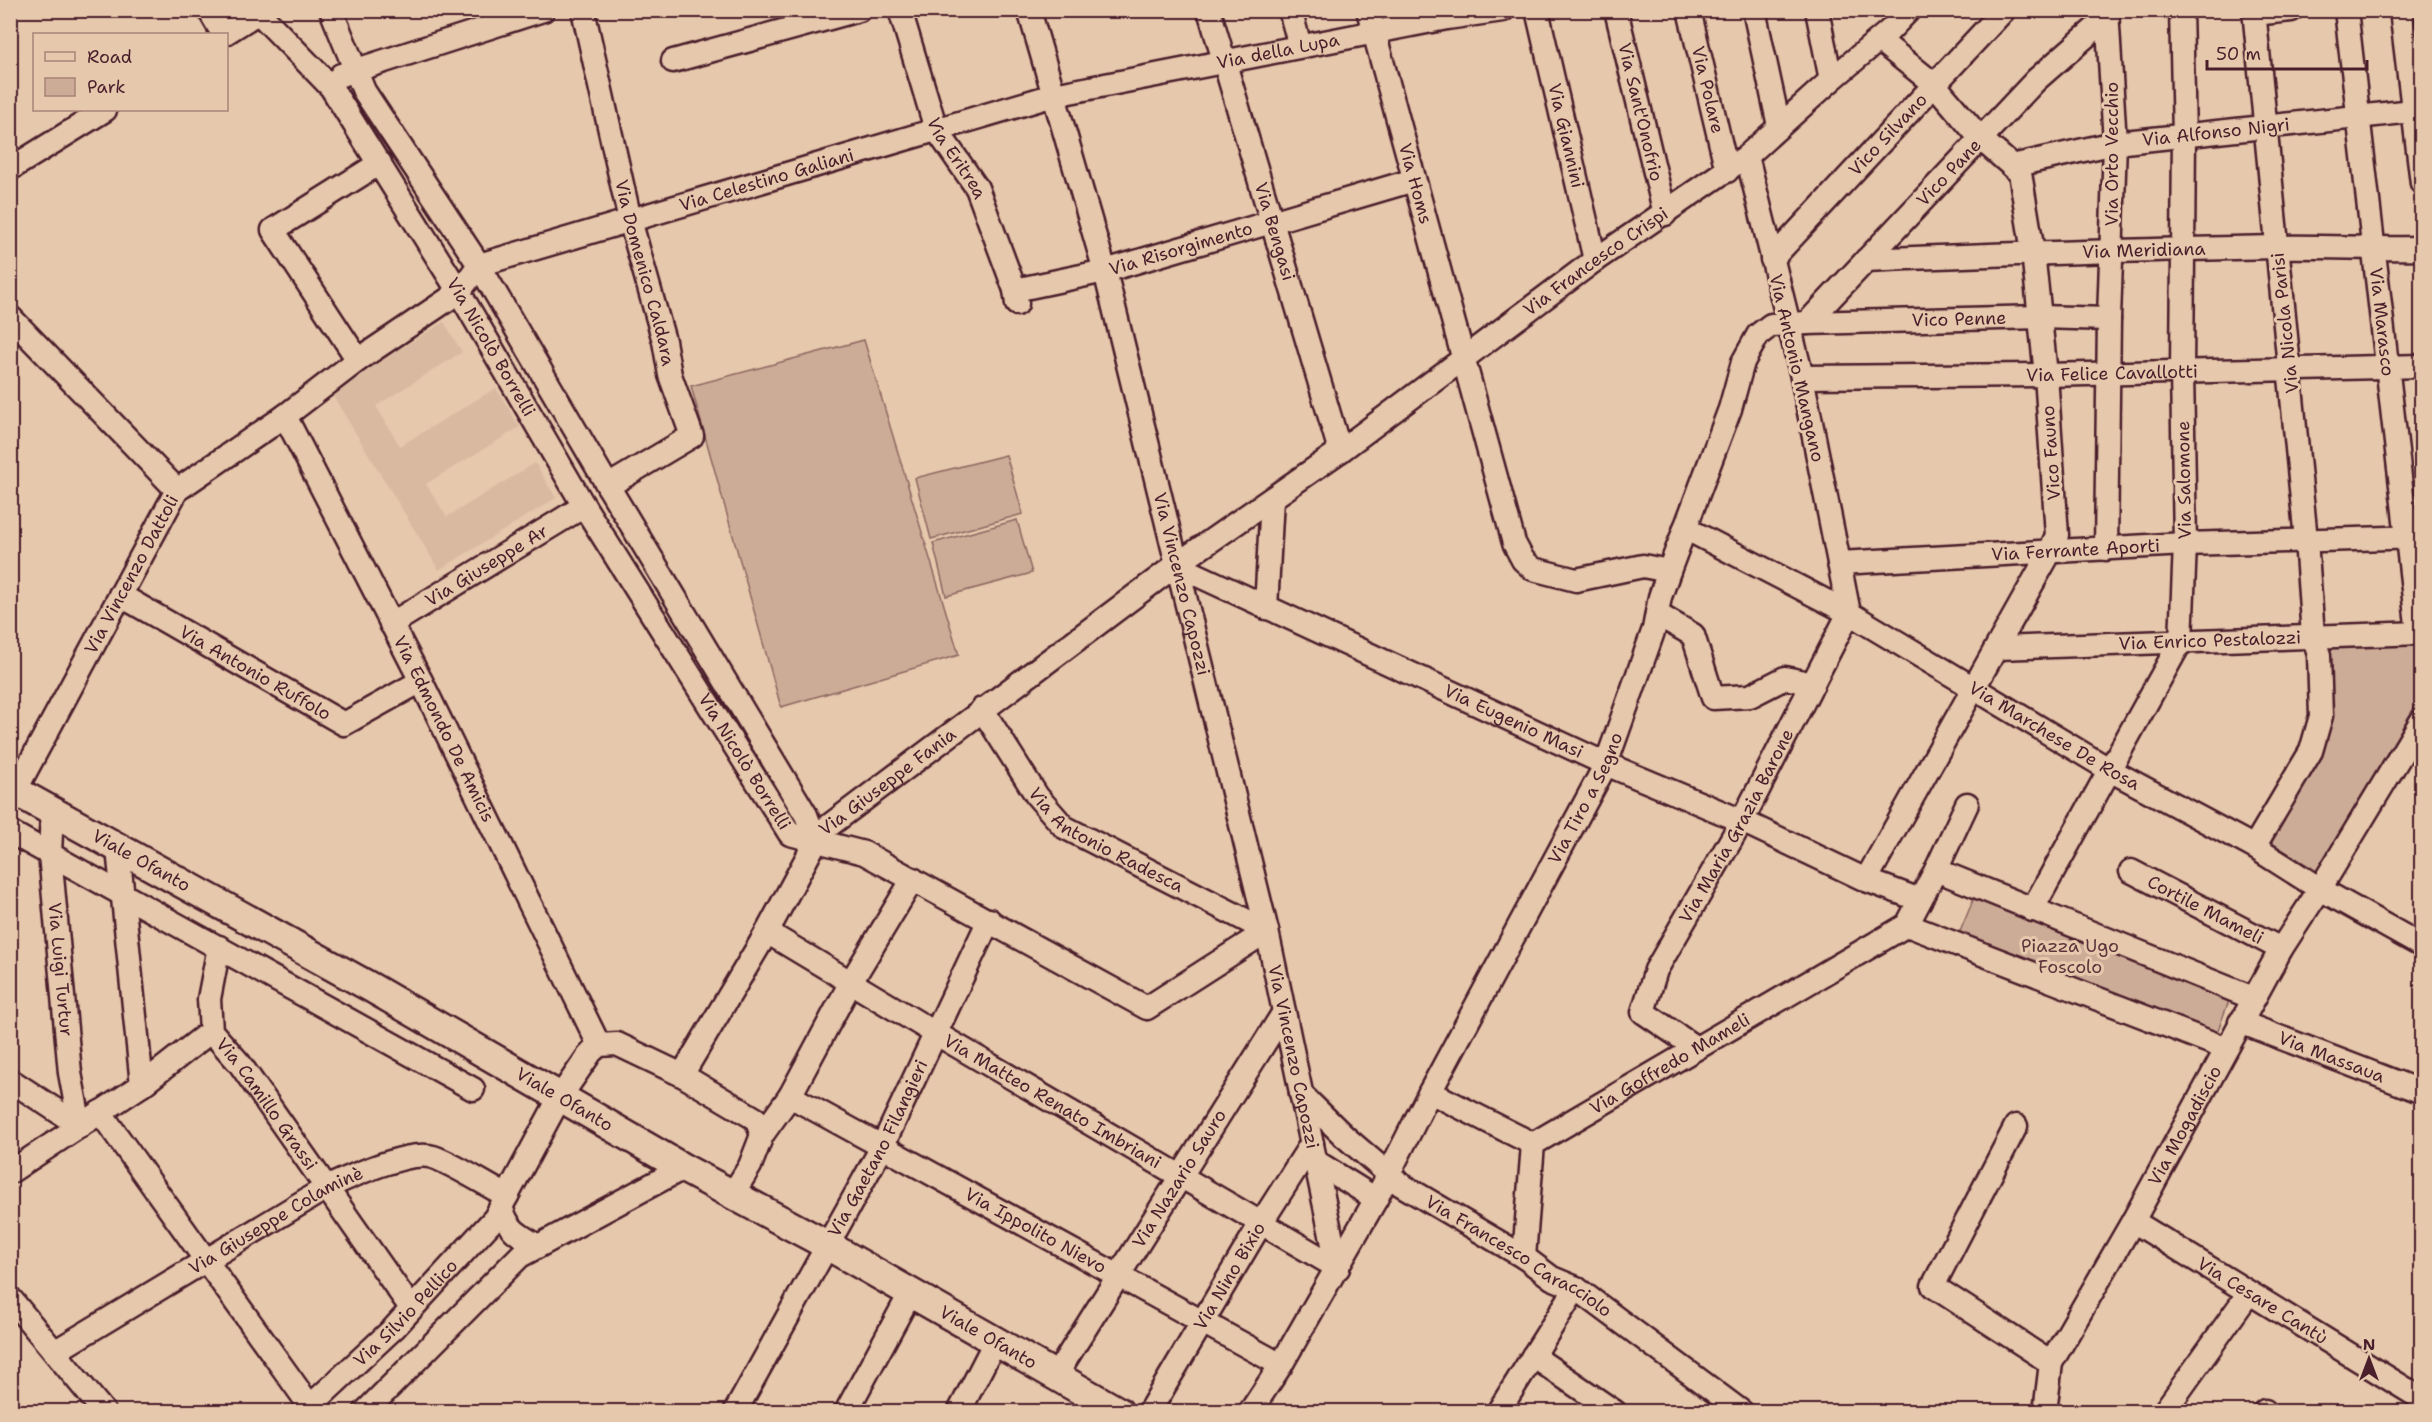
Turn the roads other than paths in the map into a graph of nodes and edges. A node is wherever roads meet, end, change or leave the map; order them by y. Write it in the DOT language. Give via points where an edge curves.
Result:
graph roads {
  1 [pos="209,10"];
  2 [pos="331,10"];
  3 [pos="543,10"];
  4 [pos="583,10"];
  5 [pos="859,10"];
  6 [pos="900,10"];
  7 [pos="1029,10"];
  8 [pos="1209,10"];
  9 [pos="1290,10"];
  10 [pos="1368,10"];
  11 [pos="1503,10"];
  12 [pos="1537,10"];
  13 [pos="1616,10"];
  14 [pos="1689,10"];
  15 [pos="1754,10"];
  16 [pos="1817,10"];
  17 [pos="1909,10"];
  18 [pos="2004,10"];
  19 [pos="2181,10"];
  20 [pos="2291,10"];
  21 [pos="2346,10"];
  22 [pos="2401,10"];
  23 [pos="260,11"];
  24 [pos="2254,12"];
  25 [pos="1446,14"];
  26 [pos="2107,14"];
  27 [pos="790,20"];
  28 [pos="1884,27"];
  29 [pos="1374,32"];
  30 [pos="223,33"];
  31 [pos="226,33"];
  32 [pos="1300,46"];
  33 [pos="672,61"];
  34 [pos="1223,61"];
  35 [pos="355,69"];
  36 [pos="1831,80"];
  37 [pos="325,81"];
  38 [pos="1935,85"];
  39 [pos="1054,95"];
  40 [pos="103,111"];
  41 [pos="2417,111"];
  42 [pos="2360,116"];
  43 [pos="1779,126"];
  44 [pos="2265,126"];
  45 [pos="936,129"];
  46 [pos="2184,136"];
  47 [pos="1980,138"];
  48 [pos="2115,143"];
  49 [pos="1747,156"];
  50 [pos="380,163"];
  51 [pos="2012,166"];
  52 [pos="10,169"];
  53 [pos="1726,171"];
  54 [pos="1414,180"];
  55 [pos="2421,183"];
  56 [pos="1665,214"];
  57 [pos="630,220"];
  58 [pos="1273,222"];
  59 [pos="2277,247"];
  60 [pos="2421,248"];
  61 [pos="2374,249"];
  62 [pos="2183,251"];
  63 [pos="2033,252"];
  64 [pos="2111,252"];
  65 [pos="1772,259"];
  66 [pos="1595,260"];
  67 [pos="1866,260"];
  68 [pos="479,265"];
  69 [pos="1105,271"];
  70 [pos="459,292"];
  71 [pos="1016,298"];
  72 [pos="10,317"];
  73 [pos="2040,317"];
  74 [pos="2109,319"];
  75 [pos="1799,324"];
  76 [pos="1464,357"];
  77 [pos="357,360"];
  78 [pos="2421,366"];
  79 [pos="2386,367"];
  80 [pos="2289,369"];
  81 [pos="2182,371"];
  82 [pos="2108,372"];
  83 [pos="2046,375"];
  84 [pos="1802,377"];
  85 [pos="285,416"];
  86 [pos="1340,451"];
  87 [pos="608,486"];
  88 [pos="177,490"];
  89 [pos="1272,499"];
  90 [pos="584,506"];
  91 [pos="1685,528"];
  92 [pos="2414,537"];
  93 [pos="2306,540"];
  94 [pos="2185,544"];
  95 [pos="2106,549"];
  96 [pos="2050,552"];
  97 [pos="1176,565"];
  98 [pos="1669,571"];
  99 [pos="1840,573"];
  100 [pos="120,595"];
  101 [pos="1266,608"];
  102 [pos="1849,613"];
  103 [pos="1657,614"];
  104 [pos="391,624"];
  105 [pos="2420,633"];
  106 [pos="2313,636"];
  107 [pos="2181,641"];
  108 [pos="1998,648"];
  109 [pos="421,681"];
  110 [pos="1814,684"];
  111 [pos="1973,689"];
  112 [pos="982,710"];
  113 [pos="2421,720"];
  114 [pos="1606,764"];
  115 [pos="2110,770"];
  116 [pos="13,790"];
  117 [pos="1968,804"];
  118 [pos="52,812"];
  119 [pos="1742,821"];
  120 [pos="10,832"];
  121 [pos="816,841"];
  122 [pos="2253,847"];
  123 [pos="118,849"];
  124 [pos="50,854"];
  125 [pos="1936,870"];
  126 [pos="2131,871"];
  127 [pos="913,879"];
  128 [pos="1866,880"];
  129 [pos="2320,889"];
  130 [pos="125,896"];
  131 [pos="1920,900"];
  132 [pos="2032,910"];
  133 [pos="989,920"];
  134 [pos="1907,924"];
  135 [pos="1267,931"];
  136 [pos="767,932"];
  137 [pos="2421,946"];
  138 [pos="219,947"];
  139 [pos="2281,950"];
  140 [pos="851,982"];
  141 [pos="2253,998"];
  142 [pos="1284,1012"];
  143 [pos="2240,1022"];
  144 [pos="211,1031"];
  145 [pos="935,1033"];
  146 [pos="599,1045"];
  147 [pos="1696,1048"];
  148 [pos="2225,1048"];
  149 [pos="682,1075"];
  150 [pos="10,1080"];
  151 [pos="141,1085"];
  152 [pos="473,1089"];
  153 [pos="1430,1092"];
  154 [pos="2421,1092"];
  155 [pos="1301,1094"];
  156 [pos="790,1096"];
  157 [pos="560,1097"];
  158 [pos="100,1112"];
  159 [pos="80,1126"];
  160 [pos="2016,1126"];
  161 [pos="762,1135"];
  162 [pos="1533,1144"];
  163 [pos="882,1147"];
  164 [pos="1314,1152"];
  165 [pos="683,1168"];
  166 [pos="10,1172"];
  167 [pos="1388,1175"];
  168 [pos="1180,1176"];
  169 [pos="326,1188"];
  170 [pos="732,1195"];
  171 [pos="1376,1199"];
  172 [pos="504,1202"];
  173 [pos="2133,1221"];
  174 [pos="1261,1223"];
  175 [pos="827,1245"];
  176 [pos="538,1246"];
  177 [pos="1524,1257"];
  178 [pos="206,1262"];
  179 [pos="1338,1268"];
  180 [pos="1117,1275"];
  181 [pos="1576,1288"];
  182 [pos="911,1292"];
  183 [pos="2250,1293"];
  184 [pos="10,1298"];
  185 [pos="411,1308"];
  186 [pos="1201,1322"];
  187 [pos="996,1340"];
  188 [pos="56,1351"];
  189 [pos="1533,1356"];
  190 [pos="2051,1363"];
  191 [pos="1281,1365"];
  192 [pos="1056,1375"];
  193 [pos="2415,1398"];
  194 [pos="307,1409"];
  195 [pos="104,1412"];
  196 [pos="365,1412"];
  197 [pos="735,1412"];
  198 [pos="846,1412"];
  199 [pos="959,1412"];
  200 [pos="1119,1412"];
  201 [pos="1149,1412"];
  202 [pos="1250,1412"];
  203 [pos="1498,1412"];
  204 [pos="1615,1412"];
  205 [pos="1742,1412"];
  206 [pos="2045,1412"];
  207 [pos="2164,1412"];
  1 -- 30 [label="street"];
  2 -- 35 [label="street, Via Nicolò Borrelli"];
  3 -- 35 [label="street"];
  4 -- 57 [label="street, Via Domenico Caldara"];
  5 -- 27 [label="street"];
  6 -- 45 [label="street, Via Eritrea"];
  7 -- 39 [label="street, Via Vincenzo Capozzi"];
  8 -- 34 [label="street, Via Bengasi"];
  9 -- 32 [label="street"];
  10 -- 29 [label="street, Via Homs"];
  11 -- 25 [label="street, Via della Lupa"];
  12 -- 66 [label="street, Via Giannini"];
  13 -- 56 [label="street, Via Sant'Onofrio"];
  14 -- 53 [label="street, Via Polare"];
  15 -- 43 [label="street"];
  16 -- 36 [label="street"];
  17 -- 28 [label="street, Via Francesco Crispi"];
  18 -- 38 [label="street, Vico Silvano"];
  19 -- 46 [label="street, Via Salomone"];
  20 -- 24 [label="street"];
  21 -- 42 [label="street, Via Marasco"];
  22 -- 41 [label="street"];
  23 -- 31 [label="street"];
  23 -- 37 [label="street, Via Nicolò Borrelli"];
  24 -- 44 [label="street, Via Nicola Parisi"];
  25 -- 29 [label="street, Via della Lupa"];
  26 -- 47 [label="street, Vico Pane"];
  26 -- 48 [label="street, Via Orto Vecchio"];
  27 -- 33 [label="street"];
  28 -- 36 [label="street, Via Francesco Crispi"];
  28 -- 38 [label="street, Vico Fauno"];
  29 -- 32 [label="street, Via della Lupa"];
  29 -- 54 [label="street, Via Homs"];
  32 -- 34 [label="street, Via della Lupa"];
  34 -- 39 [label="street, Via della Lupa"];
  34 -- 58 [label="street, Via Bengasi"];
  35 -- 37 [label="street"];
  35 -- 68 [label="street, Via Nicolò Borrelli" via="364,91"];
  36 -- 43 [label="street, Via Francesco Crispi"];
  37 -- 50 [label="street, Via Nicolò Borrelli"];
  38 -- 47 [label="street, Vico Fauno"];
  38 -- 65 [label="street, Vico Silvano"];
  39 -- 45 [label="street, Via Celestino Galiani"];
  39 -- 69 [label="street, Via Vincenzo Capozzi"];
  40 -- 52 [label="street"];
  41 -- 42 [label="street, Via Alfonso Nigri"];
  41 -- 55 [label="street"];
  42 -- 44 [label="street, Via Alfonso Nigri"];
  42 -- 61 [label="street, Via Marasco"];
  43 -- 49 [label="street, Via Francesco Crispi"];
  44 -- 46 [label="street, Via Alfonso Nigri"];
  44 -- 59 [label="street, Via Nicola Parisi"];
  45 -- 57 [label="street, Via Celestino Galiani"];
  45 -- 71 [label="street, Via Eritrea" via="977,188"];
  46 -- 48 [label="street, Via Alfonso Nigri"];
  46 -- 62 [label="street, Via Salomone"];
  47 -- 51 [label="street, Vico Fauno"];
  47 -- 67 [label="street, Vico Pane"];
  48 -- 51 [label="street, Via Alfonso Nigri"];
  48 -- 64 [label="street, Via Orto Vecchio"];
  49 -- 53 [label="street, Via Francesco Crispi"];
  49 -- 65 [label="street, Via Antonio Mangano"];
  50 -- 70 [label="street, Via Nicolò Borrelli"];
  50 -- 77 [label="street" via="273,230"];
  51 -- 63 [label="street, Vico Fauno" via="2020,173"];
  53 -- 56 [label="street, Via Francesco Crispi"];
  54 -- 58 [label="street, Via Risorgimento"];
  54 -- 76 [label="street, Via Homs"];
  56 -- 66 [label="street, Via Francesco Crispi"];
  57 -- 68 [label="street, Via Celestino Galiani"];
  57 -- 87 [label="street, Via Domenico Caldara" via="670,375 692,436"];
  58 -- 69 [label="street, Via Risorgimento"];
  58 -- 86 [label="street, Via Bengasi"];
  59 -- 61 [label="street, Via Meridiana"];
  59 -- 62 [label="street, Via Meridiana"];
  59 -- 80 [label="street, Via Nicola Parisi"];
  60 -- 61 [label="street, Via Meridiana"];
  61 -- 79 [label="street, Via Marasco"];
  62 -- 64 [label="street, Via Meridiana"];
  62 -- 81 [label="street, Via Salomone"];
  63 -- 64 [label="street, Via Meridiana"];
  63 -- 67 [label="street, Via Meridiana"];
  63 -- 73 [label="street, Vico Fauno"];
  64 -- 74 [label="street, Via Orto Vecchio"];
  65 -- 75 [label="street, Via Antonio Mangano"];
  66 -- 76 [label="street, Via Francesco Crispi"];
  67 -- 75 [label="street, Vico Pane"];
  68 -- 70 [label="street, Via Vincenzo Dattoli"];
  68 -- 87 [label="street, Via Nicolò Borrelli"];
  69 -- 71 [label="street, Via Risorgimento"];
  69 -- 97 [label="street, Via Vincenzo Capozzi"];
  70 -- 77 [label="street, Via Vincenzo Dattoli"];
  70 -- 90 [label="street, Via Nicolò Borrelli"];
  72 -- 88 [label="street"];
  73 -- 74 [label="street, Vico Penne"];
  73 -- 75 [label="street, Vico Penne"];
  73 -- 83 [label="street, Vico Fauno"];
  74 -- 82 [label="street, Via Orto Vecchio"];
  75 -- 84 [label="street, Via Antonio Mangano"];
  75 -- 91 [label="street, Via Tiro a Segno" via="1770,325 1758,335 1743,362 1730,409"];
  76 -- 86 [label="street, Via Francesco Crispi"];
  76 -- 98 [label="street, Via Homs" via="1514,543 1523,560 1533,568 1576,580 1642,566"];
  77 -- 85 [label="street, Via Vincenzo Dattoli"];
  78 -- 79 [label="street, Via Felice Cavallotti"];
  79 -- 80 [label="street, Via Felice Cavallotti"];
  79 -- 92 [label="street, Via Marasco"];
  80 -- 81 [label="street, Via Felice Cavallotti"];
  80 -- 93 [label="street, Via Nicola Parisi"];
  81 -- 82 [label="street, Via Felice Cavallotti"];
  81 -- 94 [label="street, Via Salomone"];
  82 -- 83 [label="street, Via Felice Cavallotti"];
  82 -- 95 [label="street, Via Orto Vecchio"];
  83 -- 84 [label="street, Via Felice Cavallotti"];
  83 -- 96 [label="street, Vico Fauno" via="2057,535"];
  84 -- 99 [label="street, Via Antonio Mangano"];
  85 -- 88 [label="street, Via Vincenzo Dattoli"];
  85 -- 104 [label="street, Via Edmondo De Amicis"];
  86 -- 89 [label="street, Via Francesco Crispi"];
  87 -- 121 [label="street, Via Nicolò Borrelli" via="806,815"];
  88 -- 100 [label="street, Via Vincenzo Dattoli"];
  89 -- 97 [label="street, Via Francesco Crispi"];
  89 -- 101 [label="street"];
  90 -- 104 [label="street, Via Giuseppe Ar"];
  90 -- 121 [label="street, Via Nicolò Borrelli" via="790,834"];
  91 -- 98 [label="street, Via Tiro a Segno"];
  91 -- 102 [label="street, Via Marchese De Rosa"];
  92 -- 93 [label="street, Via Ferrante Aporti"];
  92 -- 105 [label="street, Via Marasco"];
  93 -- 94 [label="street, Via Ferrante Aporti"];
  93 -- 106 [label="street, Via Nicola Parisi"];
  94 -- 95 [label="street, Via Ferrante Aporti"];
  94 -- 107 [label="street, Via Salomone"];
  95 -- 96 [label="street, Via Ferrante Aporti"];
  96 -- 99 [label="street, Via Ferrante Aporti"];
  96 -- 108 [label="street, Vico Fauno"];
  97 -- 101 [label="street, Via Eugenio Masi"];
  97 -- 112 [label="street, Via Giuseppe Fania"];
  97 -- 135 [label="street, Via Vincenzo Capozzi"];
  98 -- 103 [label="street, Via Tiro a Segno"];
  99 -- 102 [label="street"];
  100 -- 109 [label="street, Via Antonio Ruffolo" via="344,724"];
  100 -- 116 [label="street, Via Vincenzo Dattoli"];
  101 -- 114 [label="street, Via Eugenio Masi"];
  102 -- 110 [label="street, Via Maria Grazia Barone"];
  102 -- 111 [label="street, Via Marchese De Rosa"];
  103 -- 110 [label="street" via="1693,635 1713,698 1750,696 1785,678"];
  103 -- 114 [label="street, Via Tiro a Segno"];
  104 -- 109 [label="street, Via Edmondo De Amicis"];
  105 -- 106 [label="street, Via Enrico Pestalozzi"];
  106 -- 107 [label="street, Via Enrico Pestalozzi"];
  106 -- 122 [label="street, Via Nicola Parisi" via="2319,654 2321,716 2311,751"];
  107 -- 108 [label="street, Via Enrico Pestalozzi"];
  107 -- 115 [label="street, Via Salomone"];
  108 -- 111 [label="street, Vico Fauno"];
  109 -- 146 [label="street, Via Edmondo De Amicis"];
  110 -- 119 [label="street, Via Maria Grazia Barone"];
  111 -- 115 [label="street, Via Marchese De Rosa"];
  111 -- 128 [label="street, Vico Fauno"];
  112 -- 121 [label="street, Via Giuseppe Fania" via="826,828"];
  112 -- 135 [label="street, Via Antonio Radesca" via="1037,796 1064,827"];
  113 -- 129 [label="street, Via Mogadiscio"];
  114 -- 119 [label="street, Via Eugenio Masi"];
  114 -- 153 [label="street, Via Tiro a Segno"];
  115 -- 122 [label="street, Via Marchese De Rosa"];
  115 -- 132 [label="street, Via Salomone"];
  116 -- 118 [label="main road, Viale Ofanto"];
  117 -- 125 [label="street"];
  118 -- 123 [label="main road, Viale Ofanto"];
  118 -- 124 [label="street, Via Luigi Turtur"];
  119 -- 128 [label="street, Via Eugenio Masi"];
  119 -- 147 [label="street, Via Maria Grazia Barone" via="1656,970 1643,1012"];
  120 -- 124 [label="street"];
  121 -- 127 [label="street" via="864,853"];
  121 -- 136 [label="street, Via Giuseppe Fania"];
  122 -- 129 [label="street, Via Marchese De Rosa"];
  123 -- 130 [label="street"];
  123 -- 157 [label="main road, Viale Ofanto" via="372,988"];
  124 -- 130 [label="street"];
  124 -- 159 [label="street, Via Luigi Turtur" via="70,1073"];
  125 -- 131 [label="street"];
  125 -- 132 [label="street"];
  126 -- 139 [label="street, Cortile Mameli"];
  127 -- 133 [label="street"];
  127 -- 140 [label="street"];
  128 -- 131 [label="street, Via Eugenio Masi"];
  129 -- 137 [label="street, Via Marchese De Rosa"];
  129 -- 139 [label="street, Via Mogadiscio"];
  130 -- 138 [label="street"];
  130 -- 151 [label="street"];
  131 -- 134 [label="street"];
  132 -- 141 [label="street"];
  133 -- 135 [label="street" via="1147,1008"];
  133 -- 145 [label="street, Via Gaetano Filangieri"];
  134 -- 147 [label="street, Via Goffredo Mameli"];
  134 -- 148 [label="street"];
  135 -- 142 [label="street, Via Vincenzo Capozzi"];
  136 -- 140 [label="street, Via Matteo Renato Imbriani"];
  136 -- 149 [label="street, Via Giuseppe Fania"];
  138 -- 144 [label="street, Via Camillo Grassi" via="209,999"];
  138 -- 152 [label="street"];
  139 -- 141 [label="street, Via Mogadiscio"];
  140 -- 145 [label="street, Via Matteo Renato Imbriani"];
  140 -- 156 [label="street"];
  141 -- 143 [label="street, Via Mogadiscio"];
  142 -- 155 [label="street, Via Vincenzo Capozzi"];
  142 -- 168 [label="street, Via Nazario Sauro"];
  143 -- 148 [label="street, Via Mogadiscio"];
  143 -- 154 [label="street, Via Massaua"];
  144 -- 151 [label="street"];
  144 -- 169 [label="street, Via Camillo Grassi" via="240,1064"];
  145 -- 163 [label="street, Via Gaetano Filangieri"];
  145 -- 168 [label="street, Via Matteo Renato Imbriani"];
  146 -- 149 [label="street" via="617,1044"];
  146 -- 157 [label="street, Via Silvio Pellico"];
  147 -- 162 [label="street, Via Goffredo Mameli"];
  148 -- 173 [label="street, Via Mogadiscio"];
  149 -- 161 [label="street" via="756,1119"];
  150 -- 159 [label="street"];
  151 -- 158 [label="street"];
  153 -- 162 [label="street"];
  153 -- 167 [label="street, Via Tiro a Segno"];
  155 -- 164 [label="street, Via Vincenzo Capozzi"];
  155 -- 167 [label="street, Via Francesco Caracciolo"];
  156 -- 161 [label="street"];
  156 -- 163 [label="street, Via Ippolito Nievo"];
  157 -- 165 [label="main road, Viale Ofanto"];
  157 -- 172 [label="street, Via Silvio Pellico"];
  158 -- 159 [label="street"];
  158 -- 178 [label="street"];
  159 -- 166 [label="street"];
  160 -- 190 [label="street" via="1933,1286"];
  161 -- 170 [label="street" via="750,1166"];
  162 -- 177 [label="street"];
  163 -- 175 [label="street, Via Gaetano Filangieri"];
  163 -- 180 [label="street, Via Ippolito Nievo"];
  164 -- 171 [label="street, Via Vincenzo Capozzi"];
  164 -- 174 [label="street, Via Nino Bixio"];
  164 -- 179 [label="street, Via Vincenzo Capozzi"];
  165 -- 170 [label="main road, Viale Ofanto"];
  165 -- 176 [label="street"];
  167 -- 171 [label="street, Via Tiro a Segno"];
  167 -- 177 [label="street, Via Francesco Caracciolo"];
  168 -- 174 [label="street, Via Matteo Renato Imbriani"];
  168 -- 180 [label="street, Via Nazario Sauro"];
  169 -- 172 [label="street, Via Giuseppe Colaminè" via="410,1156 431,1156"];
  169 -- 178 [label="street, Via Giuseppe Colaminè"];
  169 -- 185 [label="street, Via Camillo Grassi"];
  170 -- 175 [label="main road, Viale Ofanto"];
  171 -- 179 [label="street, Via Tiro a Segno"];
  172 -- 176 [label="street" via="506,1225"];
  172 -- 185 [label="street, Via Silvio Pellico" via="495,1218"];
  173 -- 183 [label="street, Via Cesare Cantù"];
  173 -- 190 [label="street, Via Mogadiscio"];
  174 -- 179 [label="street, Via Matteo Renato Imbriani"];
  174 -- 186 [label="street, Via Nino Bixio"];
  175 -- 182 [label="main road, Viale Ofanto"];
  175 -- 197 [label="street"];
  176 -- 196 [label="street" via="520,1256"];
  177 -- 181 [label="street, Via Francesco Caracciolo" via="1552,1278"];
  178 -- 188 [label="street, Via Giuseppe Colaminè"];
  178 -- 194 [label="street"];
  179 -- 191 [label="street, Via Tiro a Segno"];
  180 -- 186 [label="street, Via Ippolito Nievo"];
  180 -- 192 [label="street, Via Nazario Sauro"];
  181 -- 189 [label="street"];
  181 -- 205 [label="street, Via Francesco Caracciolo"];
  182 -- 187 [label="main road, Viale Ofanto"];
  182 -- 198 [label="street"];
  183 -- 193 [label="street, Via Cesare Cantù"];
  183 -- 207 [label="street"];
  184 -- 188 [label="street"];
  185 -- 194 [label="street, Via Silvio Pellico"];
  186 -- 191 [label="street, Via Ippolito Nievo"];
  186 -- 201 [label="street, Via Nino Bixio"];
  187 -- 192 [label="main road, Viale Ofanto"];
  187 -- 199 [label="street"];
  188 -- 195 [label="street"];
  189 -- 203 [label="street"];
  189 -- 204 [label="street"];
  190 -- 206 [label="street, Via Mogadiscio"];
  191 -- 202 [label="street, Via Tiro a Segno"];
  192 -- 200 [label="main road, Viale Ofanto"];
}
